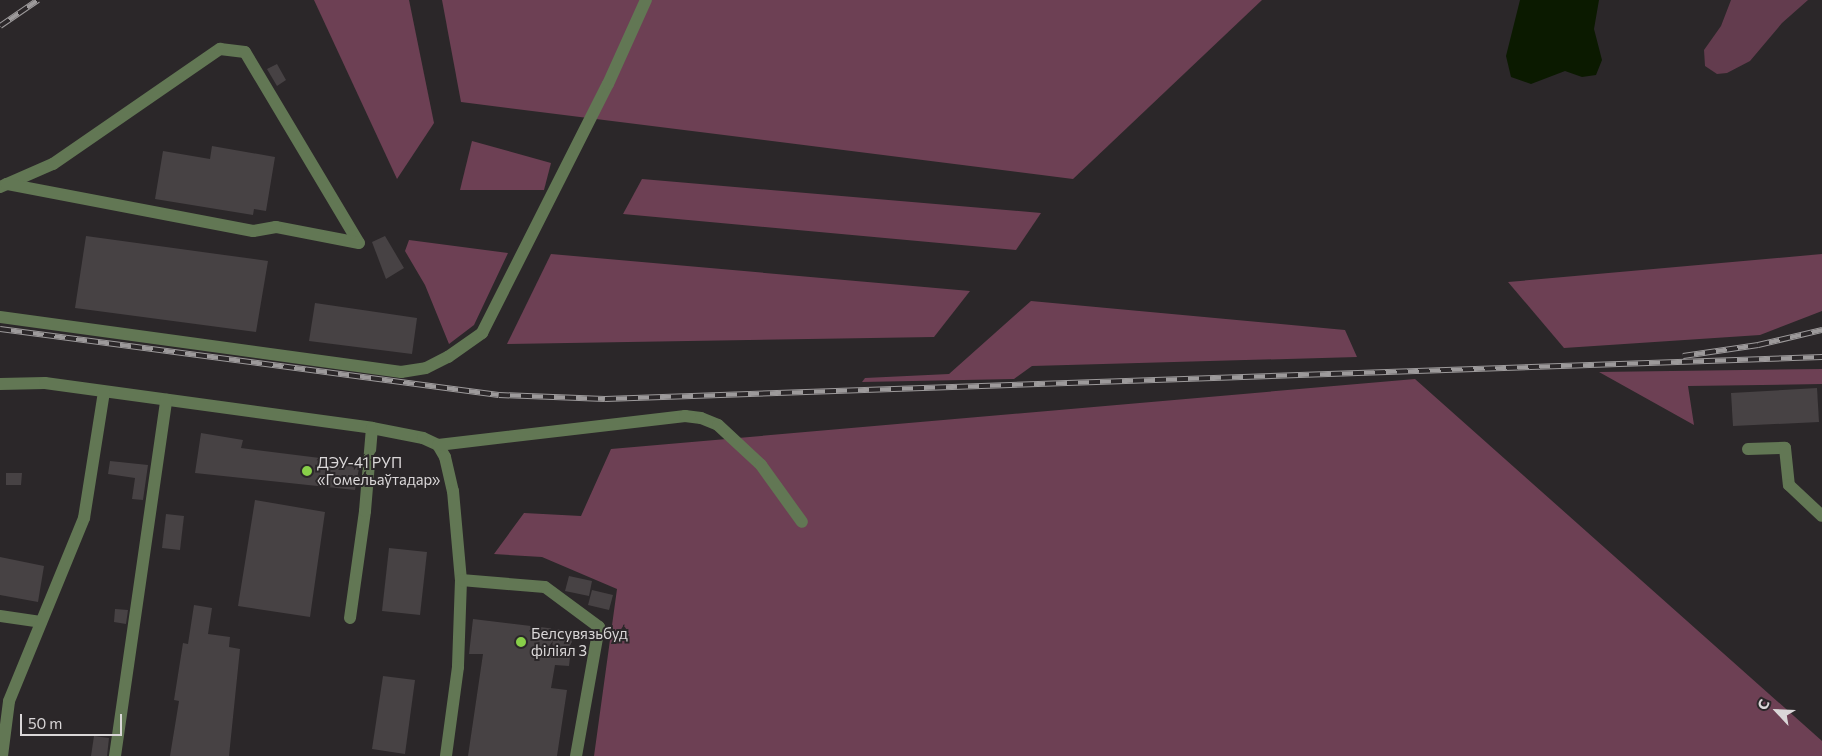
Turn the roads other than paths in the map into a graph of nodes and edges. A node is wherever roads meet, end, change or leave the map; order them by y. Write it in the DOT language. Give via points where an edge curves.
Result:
graph roads {
  1 [pos="646,0"];
  2 [pos="3,185"];
  3 [pos="0,318"];
  4 [pos="0,384"];
  5 [pos="104,392"];
  6 [pos="166,400"];
  7 [pos="372,428"];
  8 [pos="438,445"];
  9 [pos="1748,449"];
  10 [pos="1822,516"];
  11 [pos="802,522"];
  12 [pos="461,580"];
  13 [pos="0,616"];
  14 [pos="350,618"];
  15 [pos="41,622"];
  16 [pos="2,756"];
  17 [pos="114,756"];
  18 [pos="446,756"];
  19 [pos="576,756"];
  1 -- 3 [label="street" via="608,84 482,333 426,368 401,372"];
  2 -- 2 [label="street" via="53,164 220,49 245,52 359,243 276,227 253,231"];
  4 -- 5 [label="street" via="45,383"];
  5 -- 6 [label="street"];
  5 -- 15 [label="street" via="84,518"];
  6 -- 7 [label="street"];
  6 -- 17 [label="street"];
  7 -- 8 [label="street" via="423,438"];
  7 -- 14 [label="street" via="365,511"];
  8 -- 11 [label="street" via="685,416 701,418 718,425 761,465"];
  8 -- 12 [label="street" via="445,457 453,491"];
  9 -- 10 [label="street" via="1786,448 1789,485"];
  12 -- 18 [label="street" via="458,667"];
  12 -- 19 [label="street" via="545,587 599,627"];
  13 -- 15 [label="street"];
  15 -- 16 [label="street" via="9,701"];
}
